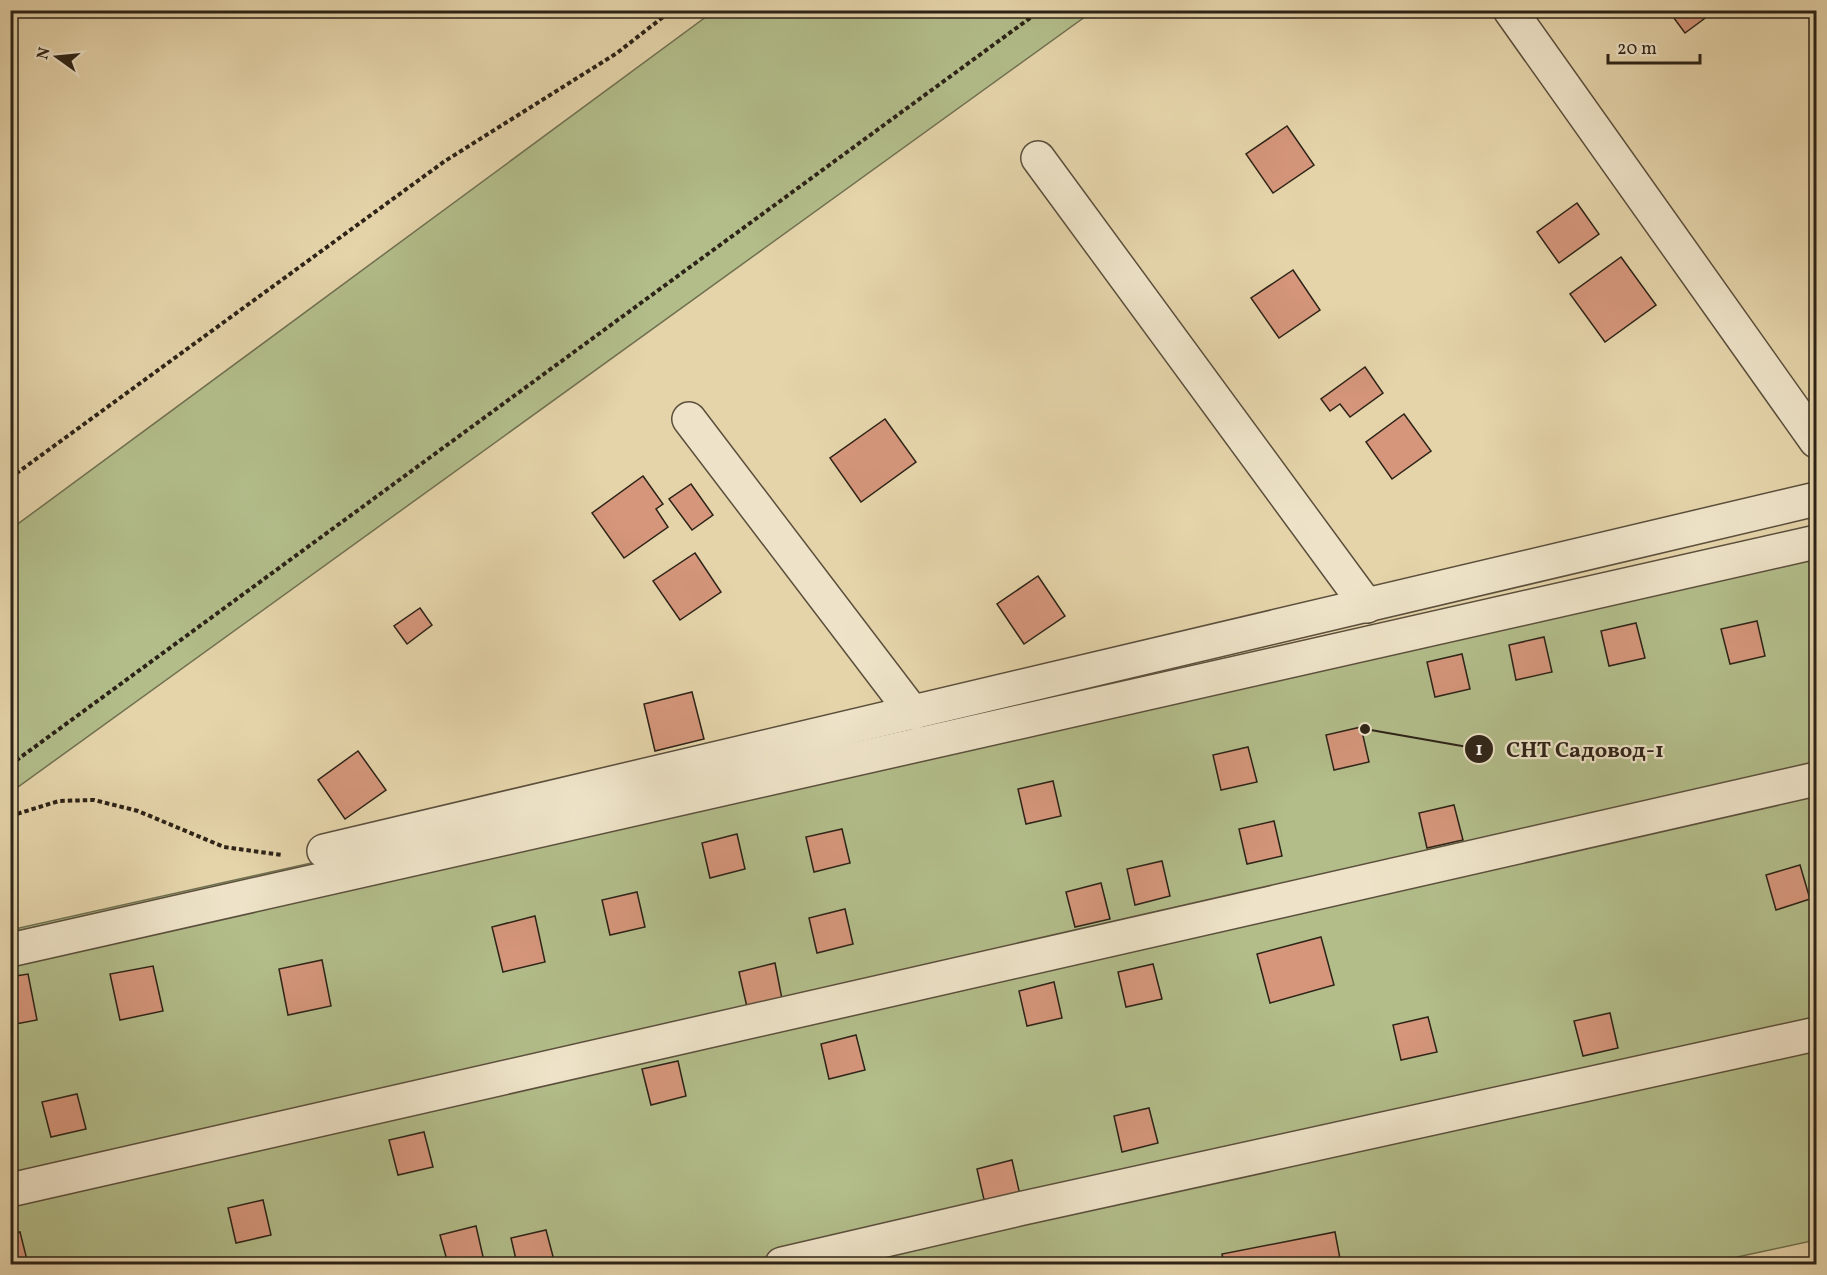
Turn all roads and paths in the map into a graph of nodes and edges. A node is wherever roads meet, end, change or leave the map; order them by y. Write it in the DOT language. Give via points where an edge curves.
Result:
graph roads {
  1 [pos="672,10"];
  2 [pos="1041,10"];
  3 [pos="1510,10"];
  4 [pos="1038,158"];
  5 [pos="689,418"];
  6 [pos="1816,441"];
  7 [pos="10,478"];
  8 [pos="1816,499"];
  9 [pos="1816,542"];
  10 [pos="1367,606"];
  11 [pos="913,713"];
  12 [pos="10,765"];
  13 [pos="1816,779"];
  14 [pos="10,816"];
  15 [pos="324,851"];
  16 [pos="10,950"];
  17 [pos="1816,1034"];
  18 [pos="10,1190"];
  19 [pos="783,1264"];
  1 -- 7 [label="path" via="617,53 445,161"];
  2 -- 12 [label="path"];
  3 -- 6 [label="street"];
  4 -- 10 [label="street"];
  5 -- 11 [label="street"];
  8 -- 10 [label="street"];
  9 -- 16 [label="street"];
  10 -- 11 [label="street"];
  11 -- 15 [label="street"];
  13 -- 18 [label="street"];
  14 -- 15 [label="path" via="59,801 94,800 138,811 224,847 286,855"];
  17 -- 19 [label="street"];
}
